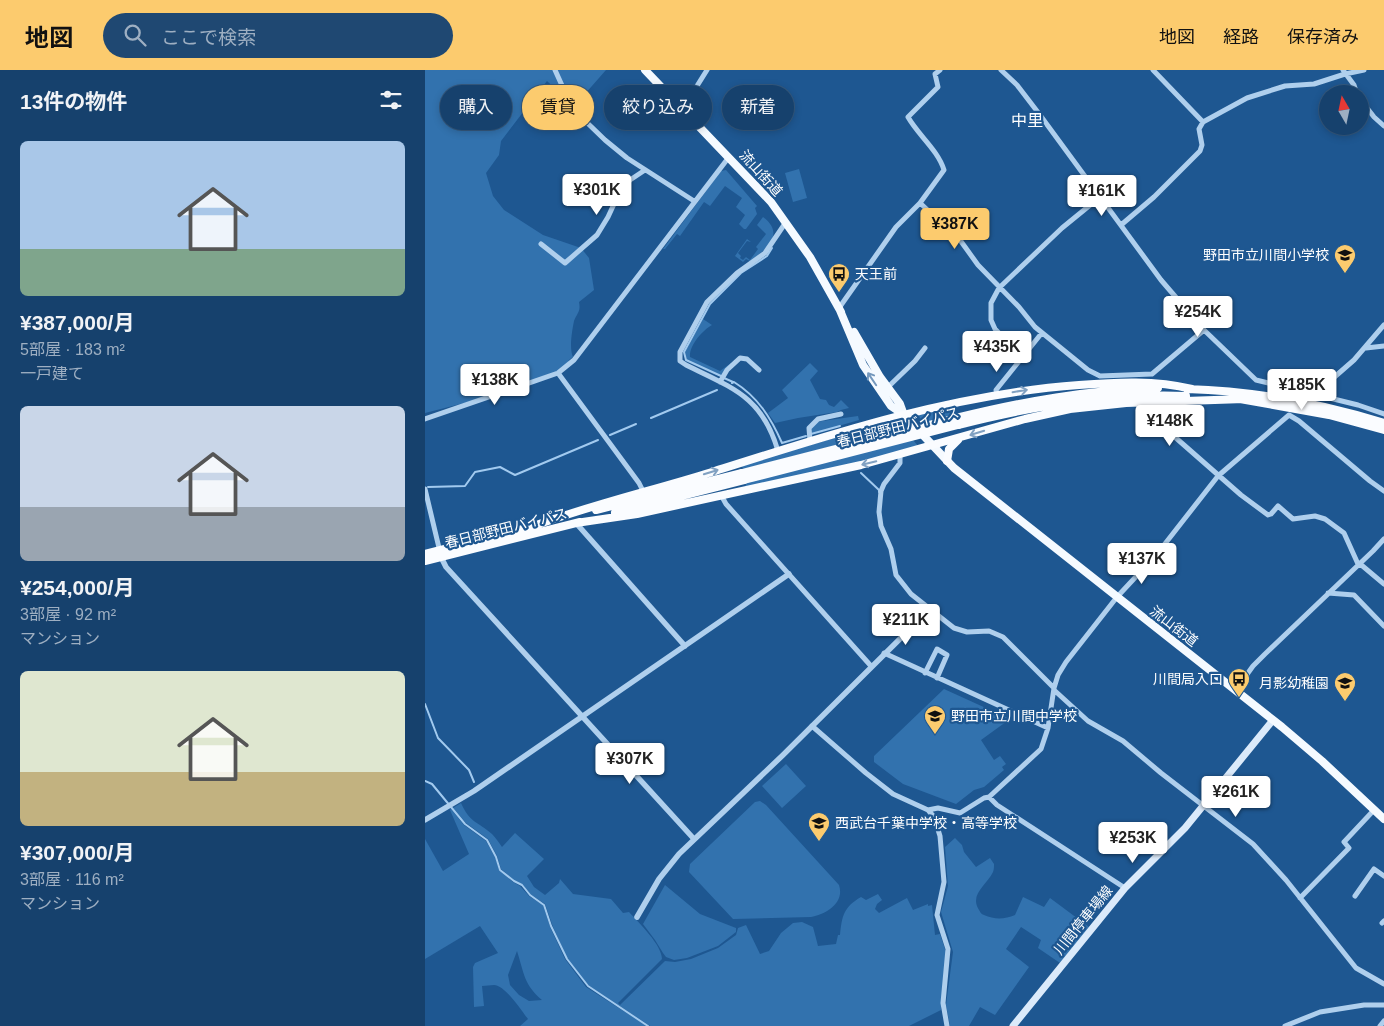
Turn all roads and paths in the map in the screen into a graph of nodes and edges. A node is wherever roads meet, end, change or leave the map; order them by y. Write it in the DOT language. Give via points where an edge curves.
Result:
graph roads {
  1 [pos="555,70"];
  2 [pos="645,70"];
  3 [pos="707,70"];
  4 [pos="939,70"];
  5 [pos="1001,70"];
  6 [pos="1153,70"];
  7 [pos="1364,70"];
  8 [pos="1344,72"];
  9 [pos="659,85"];
  10 [pos="698,85"];
  11 [pos="1354,85"];
  12 [pos="1369,111"];
  13 [pos="1203,122"];
  14 [pos="1384,126"];
  15 [pos="702,130"];
  16 [pos="729,156"];
  17 [pos="645,170"];
  18 [pos="1100,196"];
  19 [pos="694,201"];
  20 [pos="920,202"];
  21 [pos="786,222"];
  22 [pos="1121,225"];
  23 [pos="541,244"];
  24 [pos="999,288"];
  25 [pos="839,308"];
  26 [pos="1384,325"];
  27 [pos="1204,330"];
  28 [pos="1041,334"];
  29 [pos="1384,346"];
  30 [pos="925,348"];
  31 [pos="1366,348"];
  32 [pos="1023,358"];
  33 [pos="759,370"];
  34 [pos="558,373"];
  35 [pos="720,382"];
  36 [pos="887,388"];
  37 [pos="1192,389"];
  38 [pos="1315,394"];
  39 [pos="997,395"];
  40 [pos="1244,400"];
  41 [pos="1135,403"];
  42 [pos="841,414"];
  43 [pos="1384,414"];
  44 [pos="904,415"];
  45 [pos="425,419"];
  46 [pos="957,421"];
  47 [pos="1384,424"];
  48 [pos="1384,430"];
  49 [pos="959,438"];
  50 [pos="810,441"];
  51 [pos="933,446"];
  52 [pos="778,451"];
  53 [pos="900,456"];
  54 [pos="947,462"];
  55 [pos="743,476"];
  56 [pos="1218,476"];
  57 [pos="425,489"];
  58 [pos="1384,491"];
  59 [pos="643,492"];
  60 [pos="721,495"];
  61 [pos="576,523"];
  62 [pos="531,527"];
  63 [pos="1384,539"];
  64 [pos="425,554"];
  65 [pos="440,554"];
  66 [pos="425,561"];
  67 [pos="1359,564"];
  68 [pos="789,574"];
  69 [pos="1384,584"];
  70 [pos="1328,593"];
  71 [pos="1117,598"];
  72 [pos="926,612"];
  73 [pos="1384,626"];
  74 [pos="685,646"];
  75 [pos="884,653"];
  76 [pos="871,666"];
  77 [pos="925,673"];
  78 [pos="937,678"];
  79 [pos="1054,689"];
  80 [pos="1235,690"];
  81 [pos="582,717"];
  82 [pos="1273,720"];
  83 [pos="812,726"];
  84 [pos="1048,728"];
  85 [pos="989,797"];
  86 [pos="1203,804"];
  87 [pos="929,810"];
  88 [pos="1374,810"];
  89 [pos="1384,819"];
  90 [pos="425,820"];
  91 [pos="694,839"];
  92 [pos="1384,876"];
  93 [pos="1125,888"];
  94 [pos="1355,896"];
  95 [pos="1300,898"];
  96 [pos="637,917"];
  97 [pos="1384,984"];
  98 [pos="1384,1005"];
  99 [pos="1384,1021"];
  100 [pos="947,1026"];
  101 [pos="1013,1026"];
  102 [pos="1285,1026"];
  103 [pos="1380,1026"];
  1 -- 17 [label="street" via="576,112"];
  2 -- 9 [label="main road, 流山街道"];
  3 -- 10 [label="street"];
  4 -- 20 [label="street" via="935,74 938,87 908,117 943,170"];
  5 -- 18 [label="street" via="1017,85"];
  6 -- 13 [label="street"];
  7 -- 8 [label="street"];
  8 -- 11 [label="street"];
  8 -- 13 [label="street" via="1314,84 1285,86 1247,98"];
  12 -- 14 [label="street"];
  13 -- 22 [label="street" via="1199,129 1200,151"];
  15 -- 16 [label="main road, 流山街道"];
  16 -- 19 [label="street"];
  16 -- 21 [label="main road, 流山街道"];
  17 -- 19 [label="street"];
  17 -- 23 [label="street" via="620,191 597,235 565,263"];
  18 -- 22 [label="street"];
  18 -- 24 [label="street"];
  19 -- 34 [label="street" via="574,360"];
  20 -- 24 [label="street" via="960,240"];
  20 -- 25 [label="street" via="896,227"];
  21 -- 25 [label="main road, 流山街道"];
  21 -- 35 [label="street" via="765,253 737,273 707,302 680,352 680,361"];
  22 -- 27 [label="street" via="1161,280"];
  24 -- 28 [label="street"];
  24 -- 32 [label="street" via="991,303 991,320 995,329"];
  25 -- 36 [label="main road, 流山街道"];
  44 -- 25 [label="main road, 流山街道, one-way" via="891,406 867,371"];
  26 -- 31 [label="street"];
  27 -- 28 [label="street" via="1152,374 1100,376"];
  27 -- 38 [label="street" via="1255,380"];
  28 -- 32 [label="street"];
  29 -- 31 [label="street"];
  30 -- 36 [label="street"];
  31 -- 38 [label="street"];
  32 -- 39 [label="street" via="996,390"];
  33 -- 35 [label="street" via="747,359 740,358"];
  34 -- 45 [label="street"];
  34 -- 59 [label="street"];
  35 -- 52 [label="street" via="751,401 769,425"];
  36 -- 44 [label="main road, 流山街道"];
  39 -- 37 [label="highway, one-way" via="1059,386 1114,383 1171,384"];
  37 -- 46 [label="highway, 春日部野田バイパス" via="1089,392 1031,400"];
  37 -- 47 [label="highway, 春日部野田バイパス" via="1299,402"];
  38 -- 43 [label="street"];
  39 -- 44 [label="highway"];
  40 -- 41 [label="highway"];
  40 -- 46 [label="highway, 春日部野田バイパス" via="1174,395 1111,397"];
  40 -- 48 [label="highway, 春日部野田バイパス" via="1329,415"];
  41 -- 49 [label="highway, one-way" via="1049,414"];
  41 -- 56 [label="street"];
  42 -- 50 [label="street" via="814,421 809,428"];
  44 -- 50 [label="highway"];
  44 -- 51 [label="main road, 流山街道"];
  46 -- 55 [label="highway, 春日部野田バイパス, bridge"];
  49 -- 51 [label="highway"];
  49 -- 54 [label="highway" via="949,449"];
  50 -- 52 [label="highway"];
  51 -- 53 [label="highway"];
  51 -- 54 [label="main road, 流山街道"];
  59 -- 52 [label="highway, one-way"];
  53 -- 60 [label="highway, one-way"];
  53 -- 79 [label="street" via="900,463 881,491 879,512 891,549 895,575 911,594 954,628 967,632 989,631 1003,637"];
  54 -- 71 [label="main road, 流山街道"];
  55 -- 61 [label="highway, 春日部野田バイパス"];
  55 -- 62 [label="highway, 春日部野田バイパス"];
  56 -- 58 [label="street" via="1289,415"];
  56 -- 67 [label="street" via="1267,515 1278,506 1293,519 1315,516 1325,519 1344,533"];
  56 -- 71 [label="street" via="1157,554"];
  57 -- 65 [label="street"];
  59 -- 62 [label="highway"];
  60 -- 61 [label="highway" via="637,514"];
  60 -- 68 [label="street"];
  61 -- 65 [label="highway, 春日部野田バイパス"];
  61 -- 74 [label="street"];
  62 -- 65 [label="highway, 春日部野田バイパス"];
  63 -- 67 [label="street"];
  64 -- 65 [label="highway, 春日部野田バイパス"];
  65 -- 66 [label="highway, 春日部野田バイパス"];
  65 -- 81 [label="street" via="446,567"];
  67 -- 69 [label="street"];
  67 -- 70 [label="street"];
  68 -- 74 [label="street"];
  68 -- 76 [label="street"];
  70 -- 73 [label="street" via="1354,596"];
  70 -- 80 [label="street" via="1253,666"];
  71 -- 79 [label="street" via="1066,662"];
  71 -- 80 [label="main road, 流山街道"];
  72 -- 75 [label="street"];
  74 -- 81 [label="street"];
  75 -- 76 [label="street"];
  75 -- 77 [label="street"];
  76 -- 83 [label="street"];
  77 -- 78 [label="street"];
  77 -- 78 [label="street" via="937,649 947,655"];
  78 -- 84 [label="street"];
  79 -- 84 [label="street"];
  79 -- 86 [label="street" via="1087,721 1123,741"];
  80 -- 82 [label="main road, 流山街道"];
  81 -- 90 [label="street" via="474,791"];
  81 -- 91 [label="street"];
  82 -- 86 [label="main road, 川間停車場線"];
  82 -- 88 [label="main road, 流山街道"];
  83 -- 87 [label="street" via="893,794"];
  83 -- 91 [label="street"];
  84 -- 85 [label="street" via="1041,748"];
  85 -- 87 [label="street" via="960,813 938,808"];
  85 -- 93 [label="street"];
  86 -- 93 [label="main road, 川間停車場線" via="1185,828"];
  86 -- 95 [label="street" via="1253,844"];
  87 -- 100 [label="street" via="938,825 944,882 937,915 948,949 943,1003"];
  88 -- 89 [label="main road, 流山街道"];
  88 -- 95 [label="street" via="1344,842 1349,848"];
  91 -- 96 [label="street" via="659,879"];
  92 -- 94 [label="street" via="1374,869"];
  93 -- 101 [label="main road, 川間停車場線"];
  95 -- 97 [label="street" via="1356,968"];
  98 -- 102 [label="street" via="1320,1012"];
  99 -- 103 [label="street"];
}
